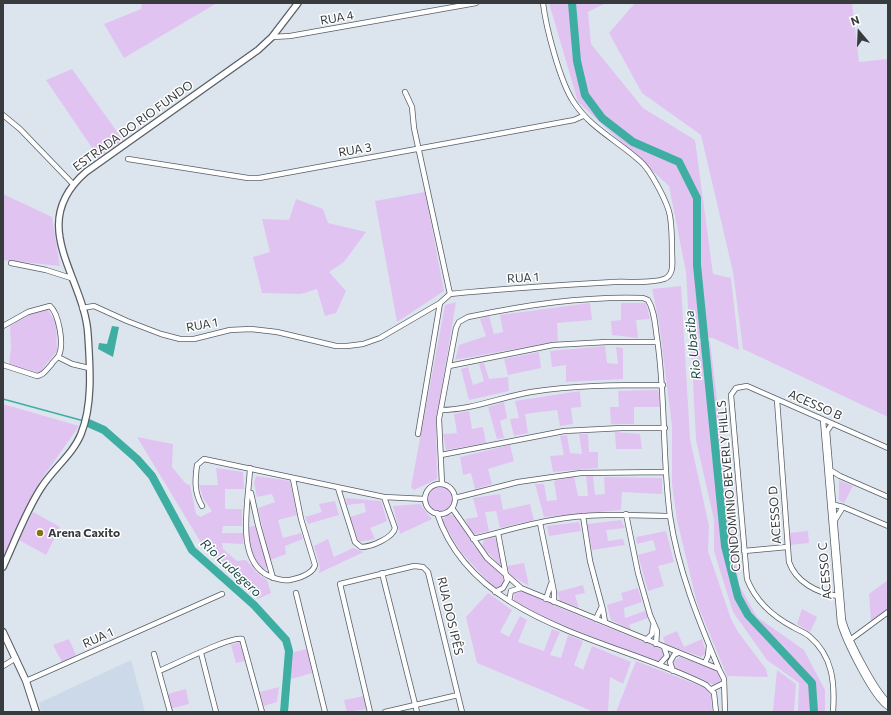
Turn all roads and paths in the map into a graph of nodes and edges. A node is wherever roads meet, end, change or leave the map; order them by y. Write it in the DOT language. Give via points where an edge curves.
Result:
graph roads {
  1 [pos="298,3"];
  2 [pos="476,3"];
  3 [pos="543,3"];
  4 [pos="272,37"];
  5 [pos="405,92"];
  6 [pos="3,115"];
  7 [pos="583,116"];
  8 [pos="419,149"];
  9 [pos="128,159"];
  10 [pos="73,184"];
  11 [pos="11,263"];
  12 [pos="71,278"];
  13 [pos="450,294"];
  14 [pos="440,303"];
  15 [pos="82,308"];
  16 [pos="3,326"];
  17 [pos="657,342"];
  18 [pos="58,357"];
  19 [pos="3,365"];
  20 [pos="449,366"];
  21 [pos="89,368"];
  22 [pos="663,385"];
  23 [pos="733,390"];
  24 [pos="776,400"];
  25 [pos="441,410"];
  26 [pos="823,420"];
  27 [pos="832,424"];
  28 [pos="665,428"];
  29 [pos="825,431"];
  30 [pos="418,434"];
  31 [pos="888,448"];
  32 [pos="441,455"];
  33 [pos="250,468"];
  34 [pos="829,470"];
  35 [pos="666,472"];
  36 [pos="840,476"];
  37 [pos="293,479"];
  38 [pos="829,480"];
  39 [pos="442,484"];
  40 [pos="249,487"];
  41 [pos="338,488"];
  42 [pos="384,497"];
  43 [pos="888,497"];
  44 [pos="455,498"];
  45 [pos="426,499"];
  46 [pos="831,504"];
  47 [pos="202,506"];
  48 [pos="843,507"];
  49 [pos="452,508"];
  50 [pos="437,513"];
  51 [pos="626,514"];
  52 [pos="583,516"];
  53 [pos="670,516"];
  54 [pos="835,520"];
  55 [pos="540,523"];
  56 [pos="247,525"];
  57 [pos="258,525"];
  58 [pos="888,526"];
  59 [pos="498,533"];
  60 [pos="473,539"];
  61 [pos="787,546"];
  62 [pos="744,551"];
  63 [pos="3,567"];
  64 [pos="270,567"];
  65 [pos="261,572"];
  66 [pos="382,573"];
  67 [pos="506,575"];
  68 [pos="273,578"];
  69 [pos="551,582"];
  70 [pos="521,588"];
  71 [pos="495,592"];
  72 [pos="296,593"];
  73 [pos="222,594"];
  74 [pos="839,596"];
  75 [pos="546,599"];
  76 [pos="509,600"];
  77 [pos="554,602"];
  78 [pos="602,606"];
  79 [pos="888,612"];
  80 [pos="596,619"];
  81 [pos="605,622"];
  82 [pos="653,622"];
  83 [pos="3,632"];
  84 [pos="646,640"];
  85 [pos="849,641"];
  86 [pos="656,644"];
  87 [pos="709,644"];
  88 [pos="664,647"];
  89 [pos="201,653"];
  90 [pos="678,653"];
  91 [pos="154,654"];
  92 [pos="16,658"];
  93 [pos="705,663"];
  94 [pos="659,665"];
  95 [pos="3,666"];
  96 [pos="719,669"];
  97 [pos="159,671"];
  98 [pos="673,671"];
  99 [pos="26,681"];
  100 [pos="724,683"];
  101 [pos="712,689"];
  102 [pos="458,695"];
  103 [pos="716,700"];
  104 [pos="725,701"];
  105 [pos="888,702"];
  106 [pos="415,705"];
  107 [pos="888,707"];
  108 [pos="36,712"];
  109 [pos="170,712"];
  110 [pos="216,712"];
  111 [pos="262,712"];
  112 [pos="325,712"];
  113 [pos="370,712"];
  114 [pos="385,712"];
  115 [pos="416,712"];
  116 [pos="462,712"];
  117 [pos="716,712"];
  118 [pos="725,712"];
  119 [pos="833,712"];
  1 -- 4 [label="street, ESTRADA DO RIO FUNDO"];
  2 -- 4 [label="street, RUA 4"];
  3 -- 7 [label="street, RUA 1" via="549,34 568,92"];
  4 -- 10 [label="street, ESTRADA DO RIO FUNDO" via="251,56 92,167"];
  5 -- 8 [label="street" via="412,106"];
  6 -- 10 [label="street"];
  7 -- 8 [label="street, RUA 3" via="574,120"];
  7 -- 13 [label="street, RUA 1" via="599,131 641,161 654,181 670,218 672,267 669,275 658,280"];
  8 -- 9 [label="street, RUA 3" via="254,178"];
  8 -- 13 [label="street"];
  10 -- 12 [label="street, ESTRADA DO RIO FUNDO" via="61,210 59,228 63,254"];
  11 -- 12 [label="street"];
  12 -- 15 [label="street, ESTRADA DO RIO FUNDO"];
  13 -- 14 [label="street, RUA 1"];
  14 -- 15 [label="street, RUA 1" via="380,338 347,346 251,329 180,339 127,321 94,306"];
  14 -- 30 [label="street"];
  15 -- 21 [label="street, ESTRADA DO RIO FUNDO" via="88,333"];
  16 -- 18 [label="street" via="28,312 50,306 59,326"];
  17 -- 20 [label="street" via="553,346"];
  17 -- 20 [label="street" via="651,306 646,299 607,298 551,302 516,307 462,320 456,328"];
  17 -- 22 [label="street"];
  18 -- 19 [label="street" via="39,376"];
  18 -- 21 [label="street"];
  20 -- 25 [label="street"];
  21 -- 63 [label="street, ESTRADA DO RIO FUNDO" via="88,402 76,444 40,489"];
  22 -- 25 [label="street" via="565,388"];
  22 -- 28 [label="street"];
  23 -- 24 [label="street, ACESSO B" via="747,386"];
  23 -- 62 [label="street, CONDOMINIO BEVERLY HILLS" via="730,400"];
  24 -- 26 [label="street, ACESSO B"];
  24 -- 61 [label="street, ACESSO D"];
  25 -- 32 [label="street"];
  26 -- 27 [label="street, ACESSO B"];
  26 -- 29 [label="street, ACESSO C"];
  27 -- 29 [label="street"];
  27 -- 31 [label="street, ACESSO B"];
  28 -- 32 [label="street" via="564,431"];
  28 -- 35 [label="street"];
  29 -- 34 [label="street, ACESSO C"];
  32 -- 39 [label="street"];
  33 -- 37 [label="street"];
  33 -- 40 [label="street"];
  33 -- 47 [label="street" via="209,459 201,460 197,465 195,480"];
  34 -- 36 [label="street"];
  34 -- 38 [label="street, ACESSO C"];
  35 -- 44 [label="street" via="581,473 518,482"];
  35 -- 53 [label="street"];
  36 -- 38 [label="street"];
  36 -- 43 [label="street"];
  37 -- 41 [label="street"];
  37 -- 68 [label="street" via="301,519 315,565 309,573 296,578"];
  38 -- 46 [label="street, ACESSO C"];
  39 -- 44 [label="street" via="451,488"];
  39 -- 45 [label="street" via="432,486 426,494"];
  40 -- 56 [label="street"];
  40 -- 57 [label="street"];
  41 -- 42 [label="street"];
  41 -- 42 [label="street" via="355,542 361,547 369,546 394,532 395,528"];
  42 -- 45 [label="street"];
  44 -- 49 [label="street"];
  45 -- 50 [label="street" via="429,508"];
  46 -- 48 [label="street"];
  46 -- 54 [label="street, ACESSO C"];
  46 -- 74 [label="street, ACESSO C"];
  48 -- 54 [label="street"];
  48 -- 58 [label="street"];
  49 -- 50 [label="street"];
  49 -- 60 [label="street"];
  50 -- 71 [label="street" via="442,529 455,549"];
  51 -- 52 [label="street"];
  51 -- 53 [label="street"];
  51 -- 82 [label="street" via="634,557"];
  52 -- 55 [label="street"];
  52 -- 78 [label="street" via="590,562"];
  53 -- 87 [label="street" via="688,591"];
  54 -- 74 [label="street, ACESSO C"];
  55 -- 59 [label="street"];
  55 -- 69 [label="street"];
  56 -- 57 [label="street"];
  56 -- 65 [label="street" via="248,552"];
  57 -- 64 [label="street"];
  59 -- 60 [label="street"];
  59 -- 67 [label="street"];
  60 -- 67 [label="street" via="487,558"];
  61 -- 62 [label="street"];
  61 -- 74 [label="street, ACESSO D" via="789,562 798,578"];
  62 -- 119 [label="street, CONDOMINIO BEVERLY HILLS" via="747,579 757,599 773,615 809,636 826,655 834,684"];
  64 -- 65 [label="street" via="267,571"];
  64 -- 68 [label="street"];
  65 -- 68 [label="street"];
  66 -- 102 [label="street, RUA DOS IPÊS" via="414,566 423,567 428,572"];
  66 -- 106 [label="street"];
  66 -- 113 [label="street, RUA DOS IPÊS" via="342,582 339,586"];
  67 -- 70 [label="street"];
  67 -- 71 [label="street" via="506,584"];
  69 -- 75 [label="street"];
  69 -- 77 [label="street"];
  70 -- 75 [label="street"];
  70 -- 76 [label="street" via="511,591"];
  71 -- 76 [label="street"];
  72 -- 112 [label="street"];
  73 -- 99 [label="street, RUA 1"];
  74 -- 85 [label="street, ACESSO C"];
  75 -- 77 [label="street"];
  76 -- 94 [label="street" via="537,617"];
  77 -- 80 [label="street"];
  78 -- 80 [label="street"];
  78 -- 81 [label="street"];
  79 -- 85 [label="street"];
  80 -- 81 [label="street"];
  81 -- 84 [label="street"];
  82 -- 84 [label="street" via="654,630"];
  82 -- 86 [label="street" via="657,631"];
  83 -- 92 [label="main road"];
  84 -- 86 [label="street"];
  85 -- 105 [label="street, ACESSO C"];
  85 -- 107 [label="street, ACESSO C" via="876,695"];
  86 -- 88 [label="street"];
  87 -- 93 [label="street"];
  87 -- 96 [label="street"];
  88 -- 90 [label="street"];
  88 -- 94 [label="street" via="667,656"];
  89 -- 97 [label="street"];
  89 -- 110 [label="street"];
  89 -- 111 [label="street" via="234,639 242,639"];
  90 -- 93 [label="street"];
  90 -- 98 [label="street" via="670,662"];
  91 -- 97 [label="street"];
  92 -- 95 [label="street"];
  92 -- 99 [label="main road"];
  93 -- 96 [label="street"];
  94 -- 98 [label="street"];
  96 -- 100 [label="street"];
  97 -- 109 [label="street"];
  98 -- 101 [label="street"];
  99 -- 108 [label="main road"];
  100 -- 101 [label="street"];
  100 -- 104 [label="street"];
  101 -- 103 [label="street"];
  102 -- 106 [label="street"];
  102 -- 116 [label="street, RUA DOS IPÊS"];
  103 -- 104 [label="street"];
  103 -- 117 [label="street"];
  104 -- 118 [label="street"];
  106 -- 114 [label="street"];
  106 -- 115 [label="street"];
}
